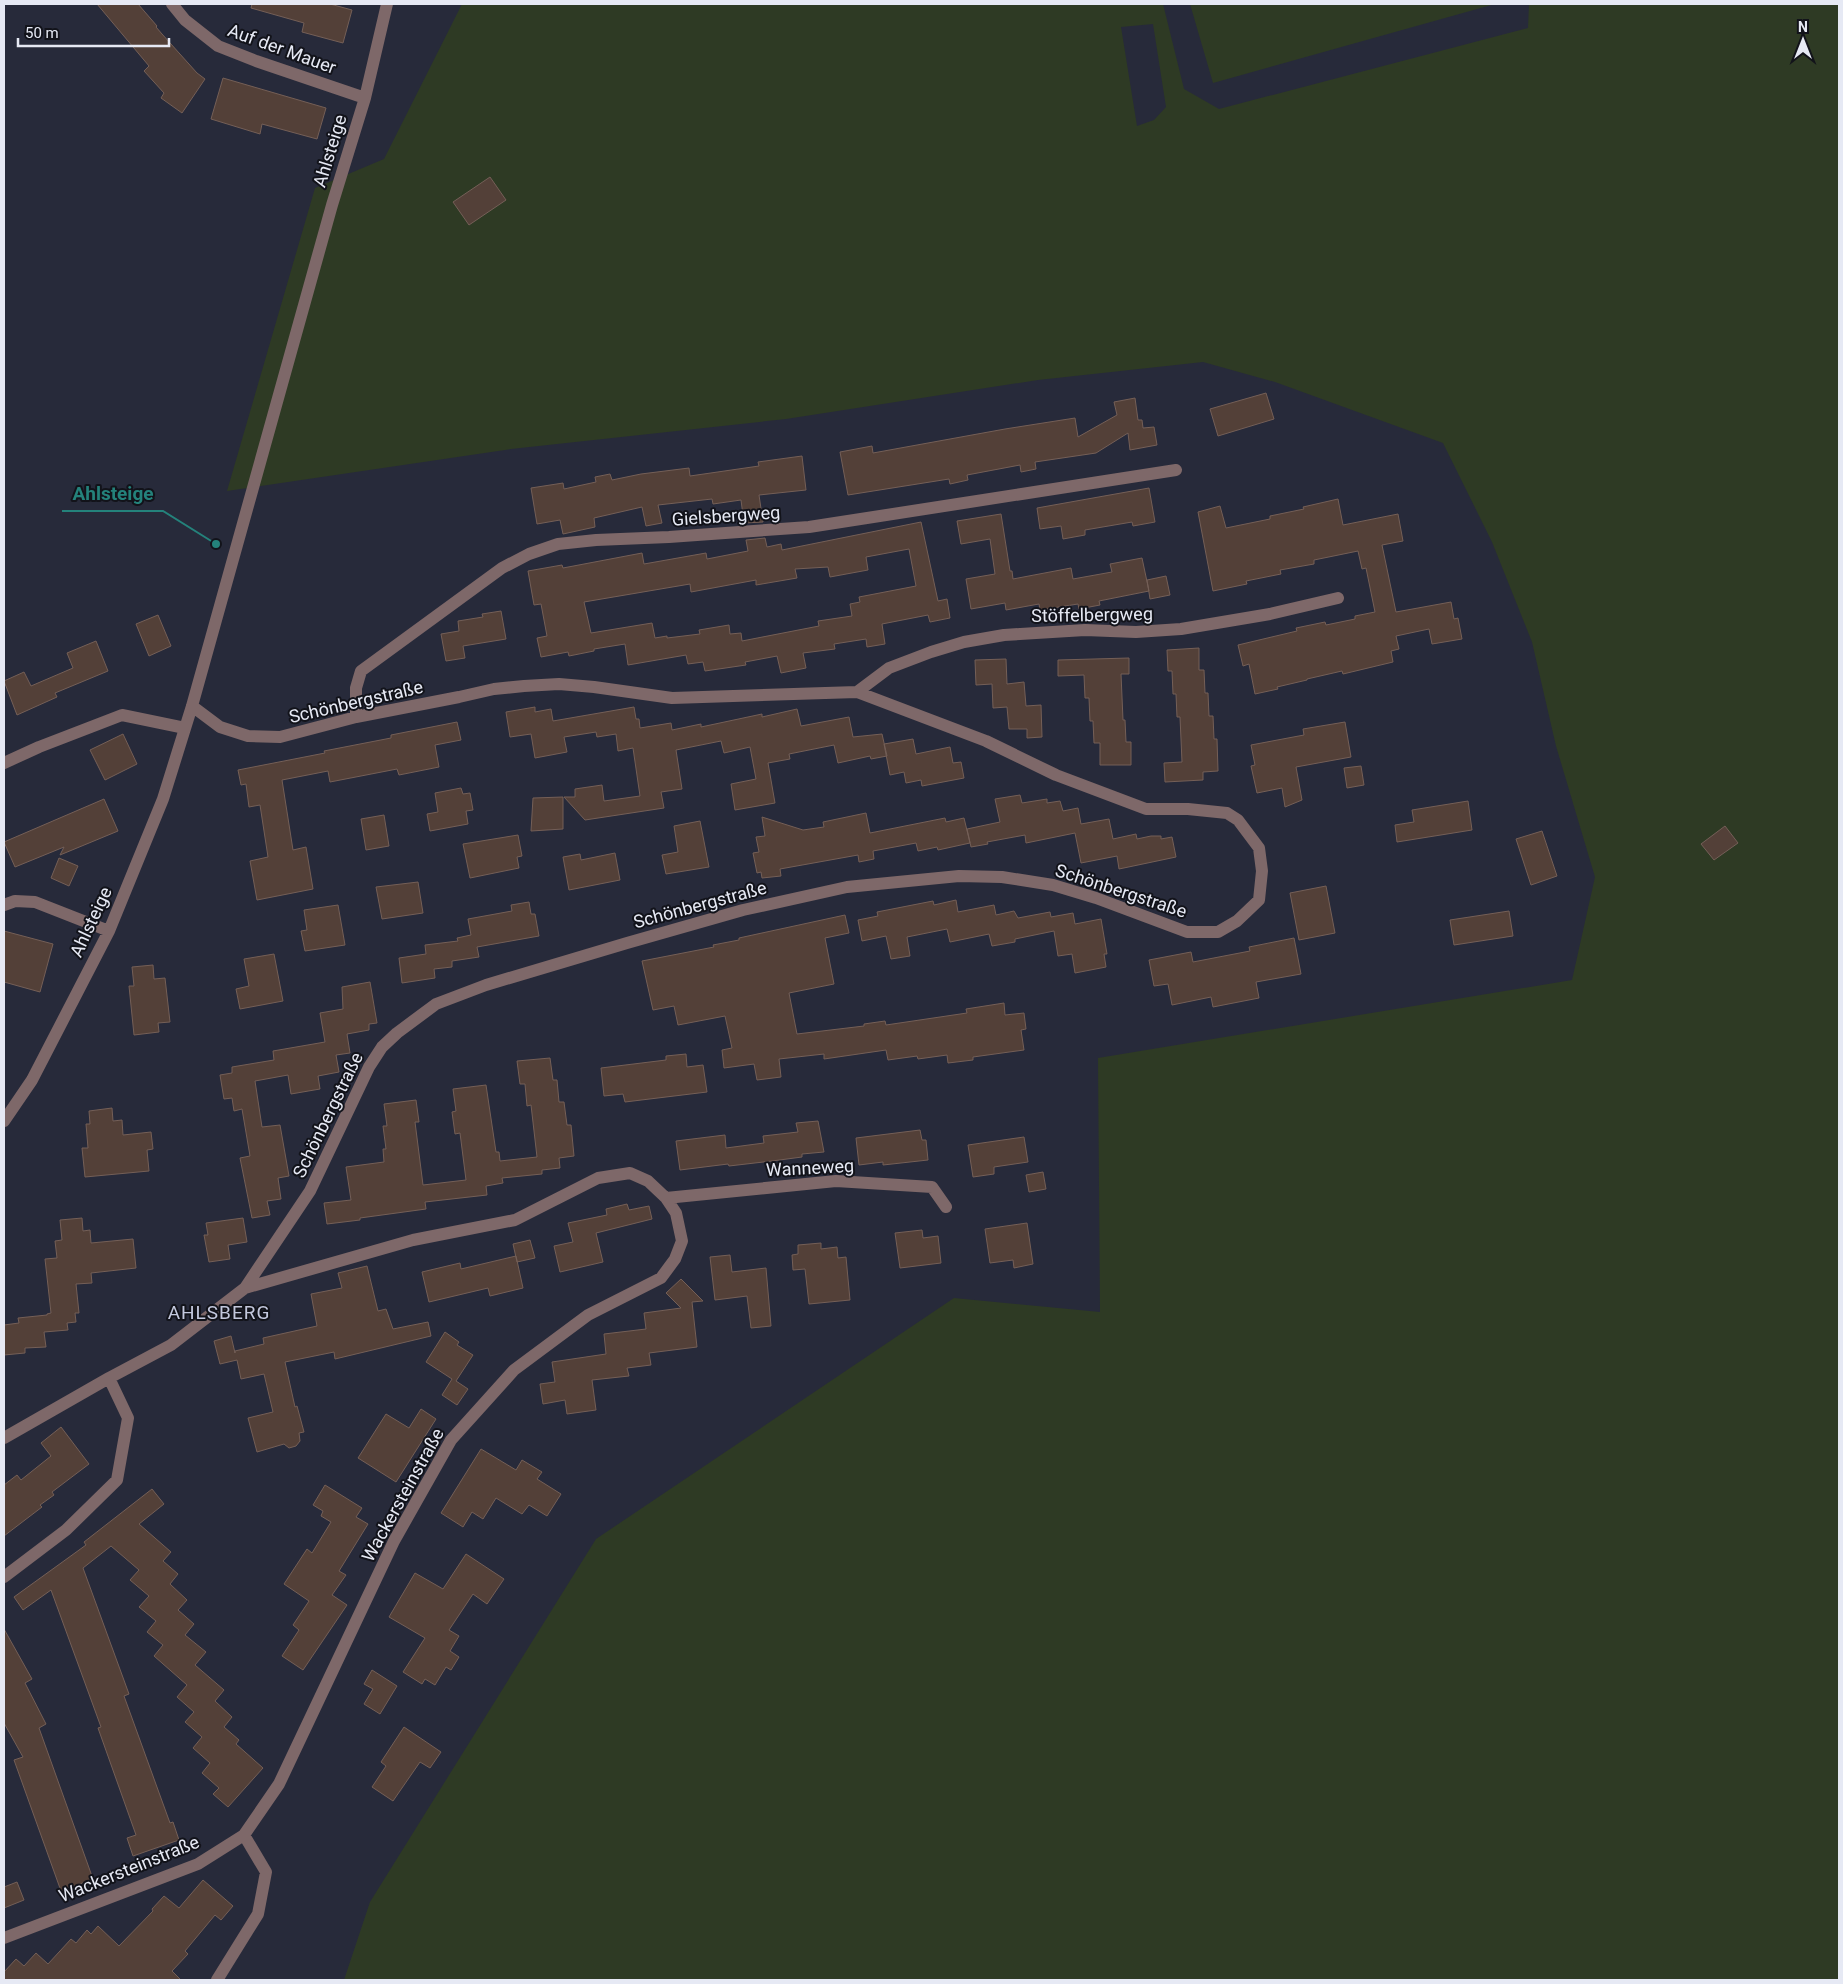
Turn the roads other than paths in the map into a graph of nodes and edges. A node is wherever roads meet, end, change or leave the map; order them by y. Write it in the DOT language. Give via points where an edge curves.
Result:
graph roads {
  1 [pos="172,4"];
  2 [pos="387,4"];
  3 [pos="365,98"];
  4 [pos="1176,470"];
  5 [pos="1338,598"];
  6 [pos="857,692"];
  7 [pos="192,706"];
  8 [pos="356,718"];
  9 [pos="185,728"];
  10 [pos="4,763"];
  11 [pos="4,905"];
  12 [pos="109,931"];
  13 [pos="4,1121"];
  14 [pos="666,1198"];
  15 [pos="946,1207"];
  16 [pos="246,1288"];
  17 [pos="109,1378"];
  18 [pos="4,1438"];
  19 [pos="4,1577"];
  20 [pos="244,1835"];
  21 [pos="4,1938"];
  22 [pos="217,1980"];
  1 -- 3 [label="street, Auf der Mauer" via="218,46"];
  2 -- 3 [label="street, Ahlsteige"];
  3 -- 7 [label="street, Ahlsteige"];
  4 -- 8 [label="street, Gielsbergweg" via="808,527 558,544 528,554 502,568 361,671 356,688"];
  5 -- 6 [label="street, Stöffelbergweg" via="1270,614 1181,629 1136,632 1085,630 1004,635 964,642 889,668"];
  6 -- 8 [label="street, Schönbergstraße" via="672,698 558,684 494,688"];
  6 -- 16 [label="street, Schönbergstraße" via="986,741 1056,775 1146,809 1227,813 1238,820 1259,848 1262,871 1259,900 1237,921 1218,932 1187,932 1053,885 994,877 908,879 847,887 743,910 486,985 436,1004 382,1047 369,1067 310,1192"];
  7 -- 8 [label="street, Schönbergstraße" via="220,727 248,736 280,737"];
  7 -- 9 [label="street, Ahlsteige"];
  9 -- 10 [label="street" via="122,715"];
  9 -- 12 [label="street, Ahlsteige" via="163,799"];
  11 -- 12 [label="street" via="15,901 35,902"];
  12 -- 13 [label="street, Ahlsteige" via="32,1080"];
  14 -- 15 [label="street, Wanneweg" via="836,1181 932,1187"];
  14 -- 16 [label="street, Wackersteinstraße" via="648,1181 630,1173 598,1178 515,1220 413,1240"];
  14 -- 20 [label="street, Wackersteinstraße" via="676,1213 682,1241 662,1278 588,1315 514,1370 451,1440 394,1541 279,1784"];
  16 -- 17 [label="street, Schönbergstraße" via="171,1345"];
  17 -- 18 [label="street, Schönbergstraße"];
  17 -- 19 [label="street" via="128,1418 117,1480 66,1530"];
  20 -- 21 [label="street, Wackersteinstraße" via="198,1864"];
  20 -- 22 [label="street" via="266,1872 258,1914"];
}
